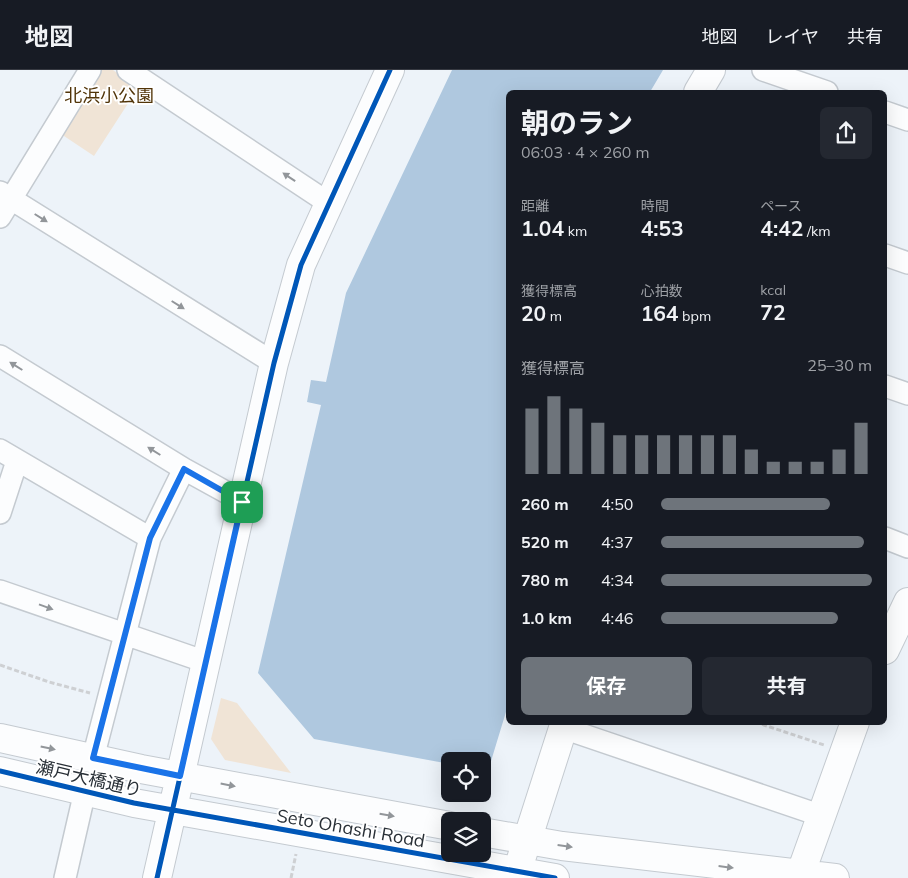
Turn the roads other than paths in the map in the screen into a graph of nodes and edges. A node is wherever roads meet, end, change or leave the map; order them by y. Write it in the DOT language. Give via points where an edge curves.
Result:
graph roads {
  1 [pos="90,70"];
  2 [pos="128,70"];
  3 [pos="390,70"];
  4 [pos="712,70"];
  5 [pos="762,70"];
  6 [pos="699,90"];
  7 [pos="822,90"];
  8 [pos="887,113"];
  9 [pos="908,120"];
  10 [pos="6,195"];
  11 [pos="330,204"];
  12 [pos="0,217"];
  13 [pos="887,256"];
  14 [pos="908,263"];
  15 [pos="0,356"];
  16 [pos="274,363"];
  17 [pos="887,387"];
  18 [pos="908,394"];
  19 [pos="9,456"];
  20 [pos="184,469"];
  21 [pos="242,502"];
  22 [pos="0,513"];
  23 [pos="150,538"];
  24 [pos="887,539"];
  25 [pos="908,547"];
  26 [pos="0,591"];
  27 [pos="908,602"];
  28 [pos="125,635"];
  29 [pos="887,646"];
  30 [pos="206,662"];
  31 [pos="564,725"];
  32 [pos="853,725"];
  33 [pos="0,738"];
  34 [pos="93,758"];
  35 [pos="0,771"];
  36 [pos="180,776"];
  37 [pos="85,791"];
  38 [pos="172,809"];
  39 [pos="822,816"];
  40 [pos="441,824"];
  41 [pos="491,834"];
  42 [pos="527,840"];
  43 [pos="516,875"];
  44 [pos="799,876"];
  45 [pos="65,878"];
  46 [pos="157,878"];
  47 [pos="555,878"];
  48 [pos="836,878"];
  1 -- 10 [label="street"];
  11 -- 2 [label="street, one-way"];
  3 -- 11 [label="street"];
  4 -- 6 [label="street"];
  5 -- 7 [label="street"];
  8 -- 9 [label="street"];
  10 -- 12 [label="street"];
  10 -- 16 [label="street, one-way"];
  11 -- 16 [label="street" via="295,283"];
  13 -- 14 [label="street"];
  20 -- 15 [label="street, one-way"];
  16 -- 21 [label="street"];
  17 -- 18 [label="street"];
  19 -- 22 [label="street"];
  19 -- 23 [label="street"];
  20 -- 21 [label="street"];
  20 -- 23 [label="street"];
  21 -- 30 [label="street"];
  23 -- 28 [label="street"];
  24 -- 25 [label="street"];
  26 -- 28 [label="street, one-way"];
  27 -- 29 [label="street"];
  28 -- 30 [label="street"];
  28 -- 34 [label="street"];
  30 -- 36 [label="street"];
  31 -- 39 [label="street"];
  31 -- 42 [label="street"];
  32 -- 39 [label="street"];
  33 -- 34 [label="street, 瀬戸大橋通り, one-way"];
  34 -- 36 [label="street, 瀬戸大橋通り"];
  35 -- 37 [label="street, 瀬戸大橋通り"];
  36 -- 38 [label="street"];
  36 -- 40 [label="street, Seto Ohashi Road, one-way"];
  37 -- 38 [label="street, 瀬戸大橋通り"];
  37 -- 45 [label="street"];
  38 -- 43 [label="street, Seto Ohashi Road"];
  38 -- 46 [label="street"];
  39 -- 44 [label="street"];
  41 -- 42 [label="street"];
  42 -- 43 [label="street"];
  42 -- 44 [label="street, one-way"];
  43 -- 47 [label="street, Seto Ohashi Road"];
  44 -- 48 [label="street"];
}
